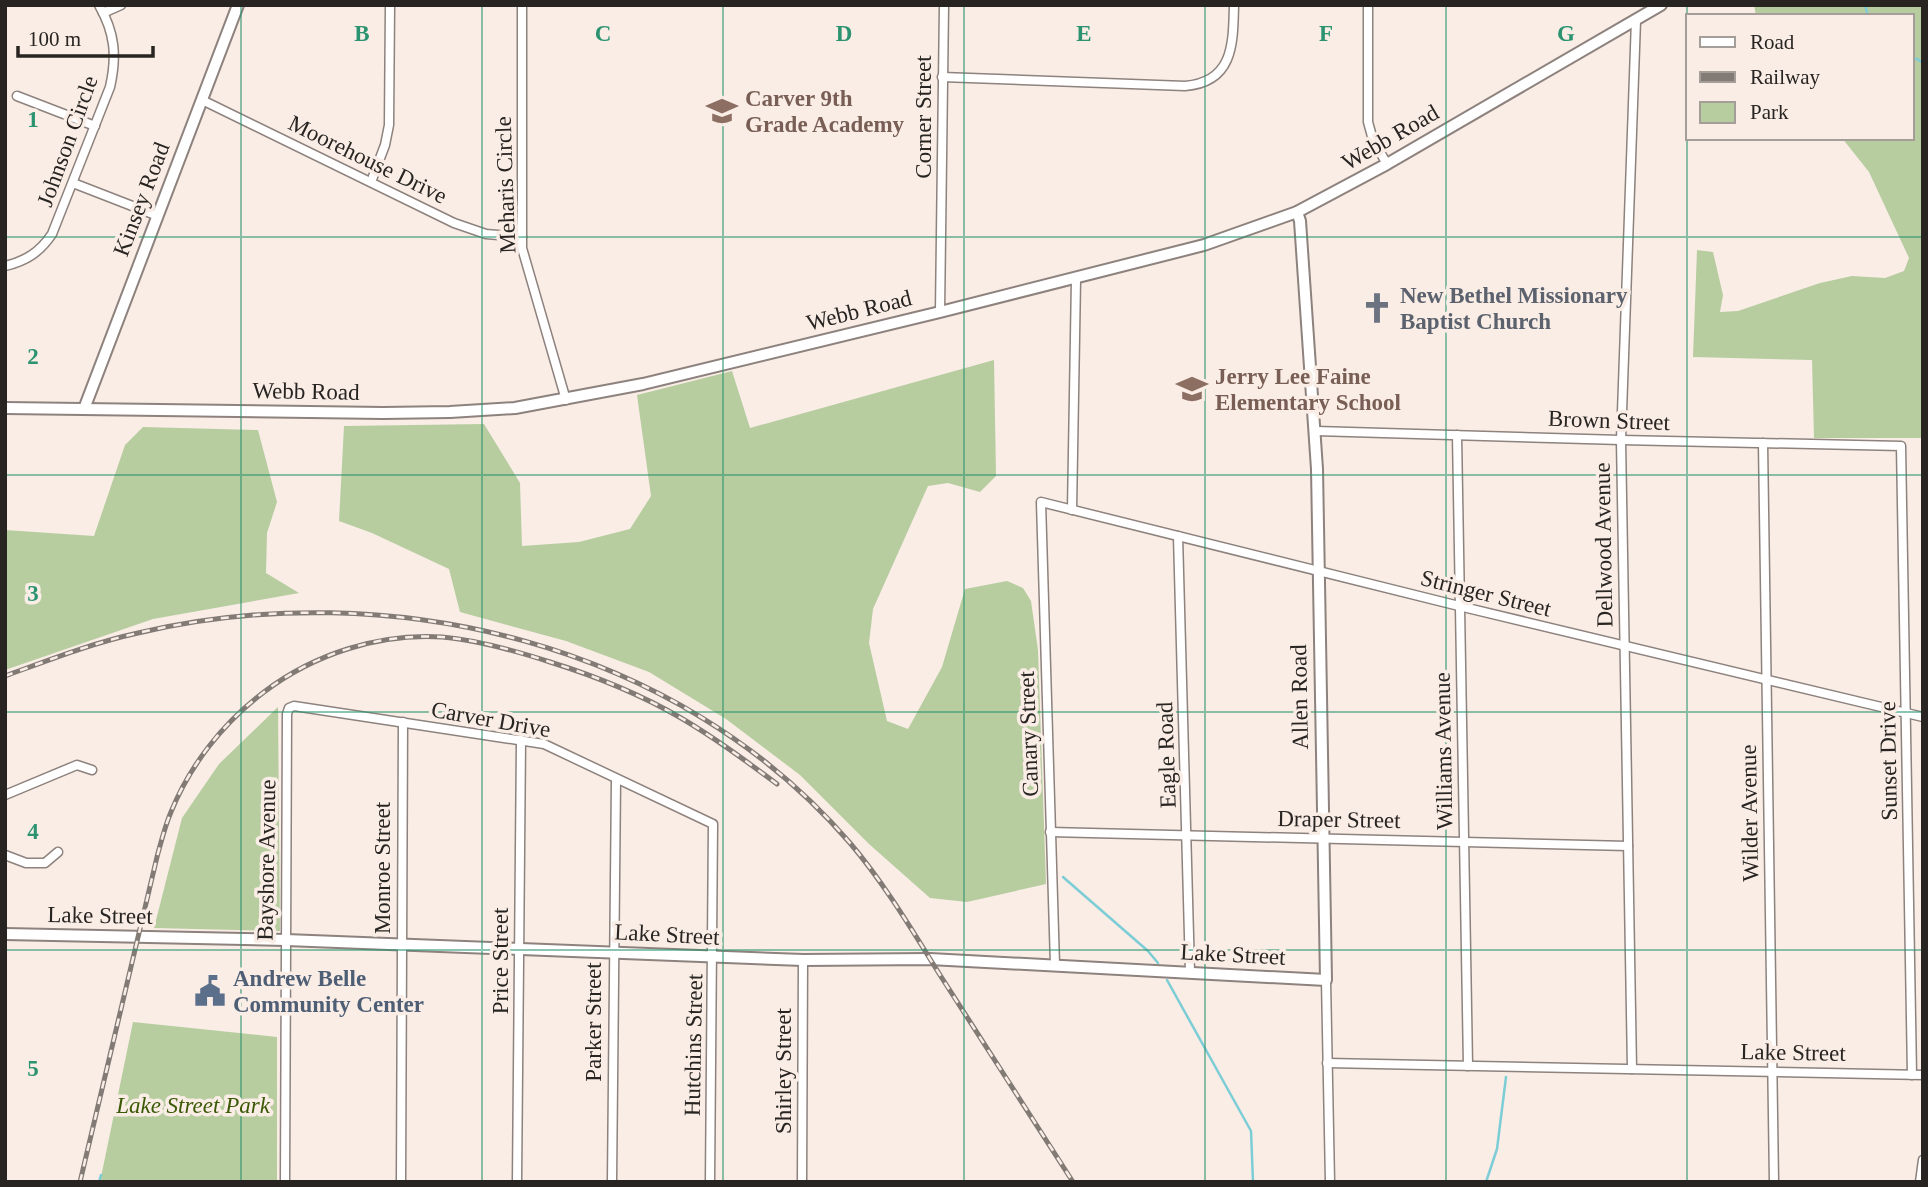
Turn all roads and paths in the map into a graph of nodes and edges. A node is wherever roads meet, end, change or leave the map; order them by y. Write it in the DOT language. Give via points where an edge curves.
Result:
graph roads {
  1 [pos="121,5"];
  2 [pos="238,5"];
  3 [pos="390,5"];
  4 [pos="522,5"];
  5 [pos="944,5"];
  6 [pos="1234,5"];
  7 [pos="1368,5"];
  8 [pos="1661,5"];
  9 [pos="101,9"];
  10 [pos="1636,20"];
  11 [pos="942,77"];
  12 [pos="17,96"];
  13 [pos="202,100"];
  14 [pos="95,126"];
  15 [pos="1387,164"];
  16 [pos="371,182"];
  17 [pos="73,183"];
  18 [pos="1297,212"];
  19 [pos="158,216"];
  20 [pos="522,237"];
  21 [pos="5,266"];
  22 [pos="1076,279"];
  23 [pos="940,312"];
  24 [pos="566,400"];
  25 [pos="5,408"];
  26 [pos="84,408"];
  27 [pos="1316,431"];
  28 [pos="1457,435"];
  29 [pos="1620,440"];
  30 [pos="1762,443"];
  31 [pos="1901,446"];
  32 [pos="1041,502"];
  33 [pos="1072,510"];
  34 [pos="1178,536"];
  35 [pos="1318,570"];
  36 [pos="1459,607"];
  37 [pos="1624,645"];
  38 [pos="1766,680"];
  39 [pos="289,708"];
  40 [pos="1906,713"];
  41 [pos="1923,717"];
  42 [pos="403,722"];
  43 [pos="521,740"];
  44 [pos="92,770"];
  45 [pos="616,779"];
  46 [pos="5,795"];
  47 [pos="713,824"];
  48 [pos="1050,832"];
  49 [pos="1187,835"];
  50 [pos="1323,838"];
  51 [pos="1464,841"];
  52 [pos="1628,846"];
  53 [pos="58,852"];
  54 [pos="5,855"];
  55 [pos="5,934"];
  56 [pos="286,940"];
  57 [pos="401,944"];
  58 [pos="521,948"];
  59 [pos="613,953"];
  60 [pos="713,957"];
  61 [pos="803,960"];
  62 [pos="1055,965"];
  63 [pos="1190,972"];
  64 [pos="1326,980"];
  65 [pos="1327,1063"];
  66 [pos="1468,1066"];
  67 [pos="1632,1069"];
  68 [pos="1772,1072"];
  69 [pos="1912,1075"];
  70 [pos="1923,1075"];
  71 [pos="1923,1160"];
  72 [pos="285,1182"];
  73 [pos="401,1182"];
  74 [pos="517,1182"];
  75 [pos="612,1182"];
  76 [pos="710,1182"];
  77 [pos="802,1182"];
  78 [pos="1330,1182"];
  79 [pos="1774,1182"];
  80 [pos="1920,1182"];
  1 -- 9 [label="street"];
  2 -- 13 [label="street, Kinsey Road"];
  3 -- 16 [label="street" via="389,125"];
  4 -- 20 [label="street, Meharis Circle"];
  5 -- 11 [label="street, Corner Street"];
  6 -- 11 [label="street" via="1230,56 1217,73 1199,84"];
  7 -- 15 [label="street" via="1368,122"];
  8 -- 10 [label="street, Webb Road"];
  9 -- 14 [label="street, Johnson Circle" via="111,30 115,58"];
  10 -- 15 [label="street, Webb Road"];
  10 -- 29 [label="street, Dellwood Avenue"];
  11 -- 23 [label="street, Corner Street"];
  12 -- 14 [label="street"];
  13 -- 16 [label="street, Moorehouse Drive"];
  13 -- 19 [label="street, Kinsey Road"];
  14 -- 17 [label="street, Johnson Circle"];
  15 -- 18 [label="street, Webb Road"];
  16 -- 20 [label="street, Moorehouse Drive" via="471,230"];
  17 -- 19 [label="street"];
  17 -- 21 [label="street, Johnson Circle" via="46,243 31,257"];
  18 -- 22 [label="street, Webb Road" via="1204,245"];
  18 -- 27 [label="street, Allen Road"];
  19 -- 26 [label="street, Kinsey Road"];
  20 -- 24 [label="street, Meharis Circle"];
  22 -- 23 [label="street, Webb Road"];
  22 -- 33 [label="street"];
  23 -- 24 [label="street, Webb Road"];
  24 -- 26 [label="street, Webb Road" via="450,412"];
  25 -- 26 [label="street, Webb Road"];
  27 -- 28 [label="street, Brown Street"];
  27 -- 35 [label="street, Allen Road"];
  28 -- 29 [label="street, Brown Street"];
  28 -- 36 [label="street, Williams Avenue"];
  29 -- 30 [label="street, Brown Street"];
  29 -- 37 [label="street, Dellwood Avenue"];
  30 -- 31 [label="street, Brown Street"];
  30 -- 38 [label="street, Wilder Avenue"];
  31 -- 40 [label="street, Sunset Drive"];
  32 -- 33 [label="street, Stringer Street"];
  32 -- 48 [label="street, Canary Street"];
  33 -- 34 [label="street, Stringer Street"];
  34 -- 35 [label="street, Stringer Street"];
  34 -- 49 [label="street, Eagle Road"];
  35 -- 36 [label="street, Stringer Street"];
  35 -- 50 [label="street, Allen Road"];
  36 -- 37 [label="street, Stringer Street"];
  36 -- 51 [label="street, Williams Avenue"];
  37 -- 38 [label="street, Stringer Street"];
  37 -- 52 [label="street, Dellwood Avenue"];
  38 -- 40 [label="street, Stringer Street"];
  38 -- 68 [label="street, Wilder Avenue"];
  39 -- 42 [label="street, Carver Drive"];
  39 -- 56 [label="street, Bayshore Avenue"];
  40 -- 41 [label="street, Stringer Street"];
  40 -- 69 [label="street, Sunset Drive"];
  42 -- 43 [label="street, Carver Drive"];
  42 -- 57 [label="street, Monroe Street"];
  43 -- 45 [label="street, Carver Drive" via="544,744"];
  43 -- 58 [label="street, Price Street"];
  44 -- 46 [label="street" via="77,765"];
  45 -- 47 [label="street, Carver Drive"];
  45 -- 59 [label="street, Parker Street"];
  47 -- 60 [label="street, Hutchins Street"];
  48 -- 49 [label="street, Draper Street"];
  48 -- 62 [label="street, Canary Street"];
  49 -- 50 [label="street, Draper Street"];
  49 -- 63 [label="street, Eagle Road"];
  50 -- 51 [label="street, Draper Street"];
  50 -- 64 [label="street, Allen Road"];
  51 -- 52 [label="street, Draper Street"];
  51 -- 66 [label="street, Williams Avenue"];
  52 -- 67 [label="street, Dellwood Avenue"];
  53 -- 54 [label="street" via="45,863 26,863"];
  55 -- 56 [label="street, Lake Street"];
  56 -- 57 [label="street, Lake Street"];
  56 -- 72 [label="street, Bayshore Avenue"];
  57 -- 58 [label="street, Lake Street"];
  57 -- 73 [label="street, Monroe Street"];
  58 -- 59 [label="street, Lake Street"];
  58 -- 74 [label="street, Price Street"];
  59 -- 60 [label="street, Lake Street"];
  59 -- 75 [label="street, Parker Street"];
  60 -- 61 [label="street, Lake Street"];
  60 -- 76 [label="street, Hutchins Street"];
  61 -- 62 [label="street, Lake Street" via="930,959"];
  61 -- 77 [label="street, Shirley Street"];
  62 -- 63 [label="street, Lake Street"];
  63 -- 64 [label="street, Lake Street"];
  64 -- 65 [label="street, Allen Road"];
  65 -- 66 [label="street, Lake Street"];
  65 -- 78 [label="street, Allen Road"];
  66 -- 67 [label="street, Lake Street"];
  67 -- 68 [label="street, Lake Street"];
  68 -- 69 [label="street, Lake Street"];
  68 -- 79 [label="street, Wilder Avenue"];
  69 -- 70 [label="street, Lake Street"];
  71 -- 80 [label="street"];
}
